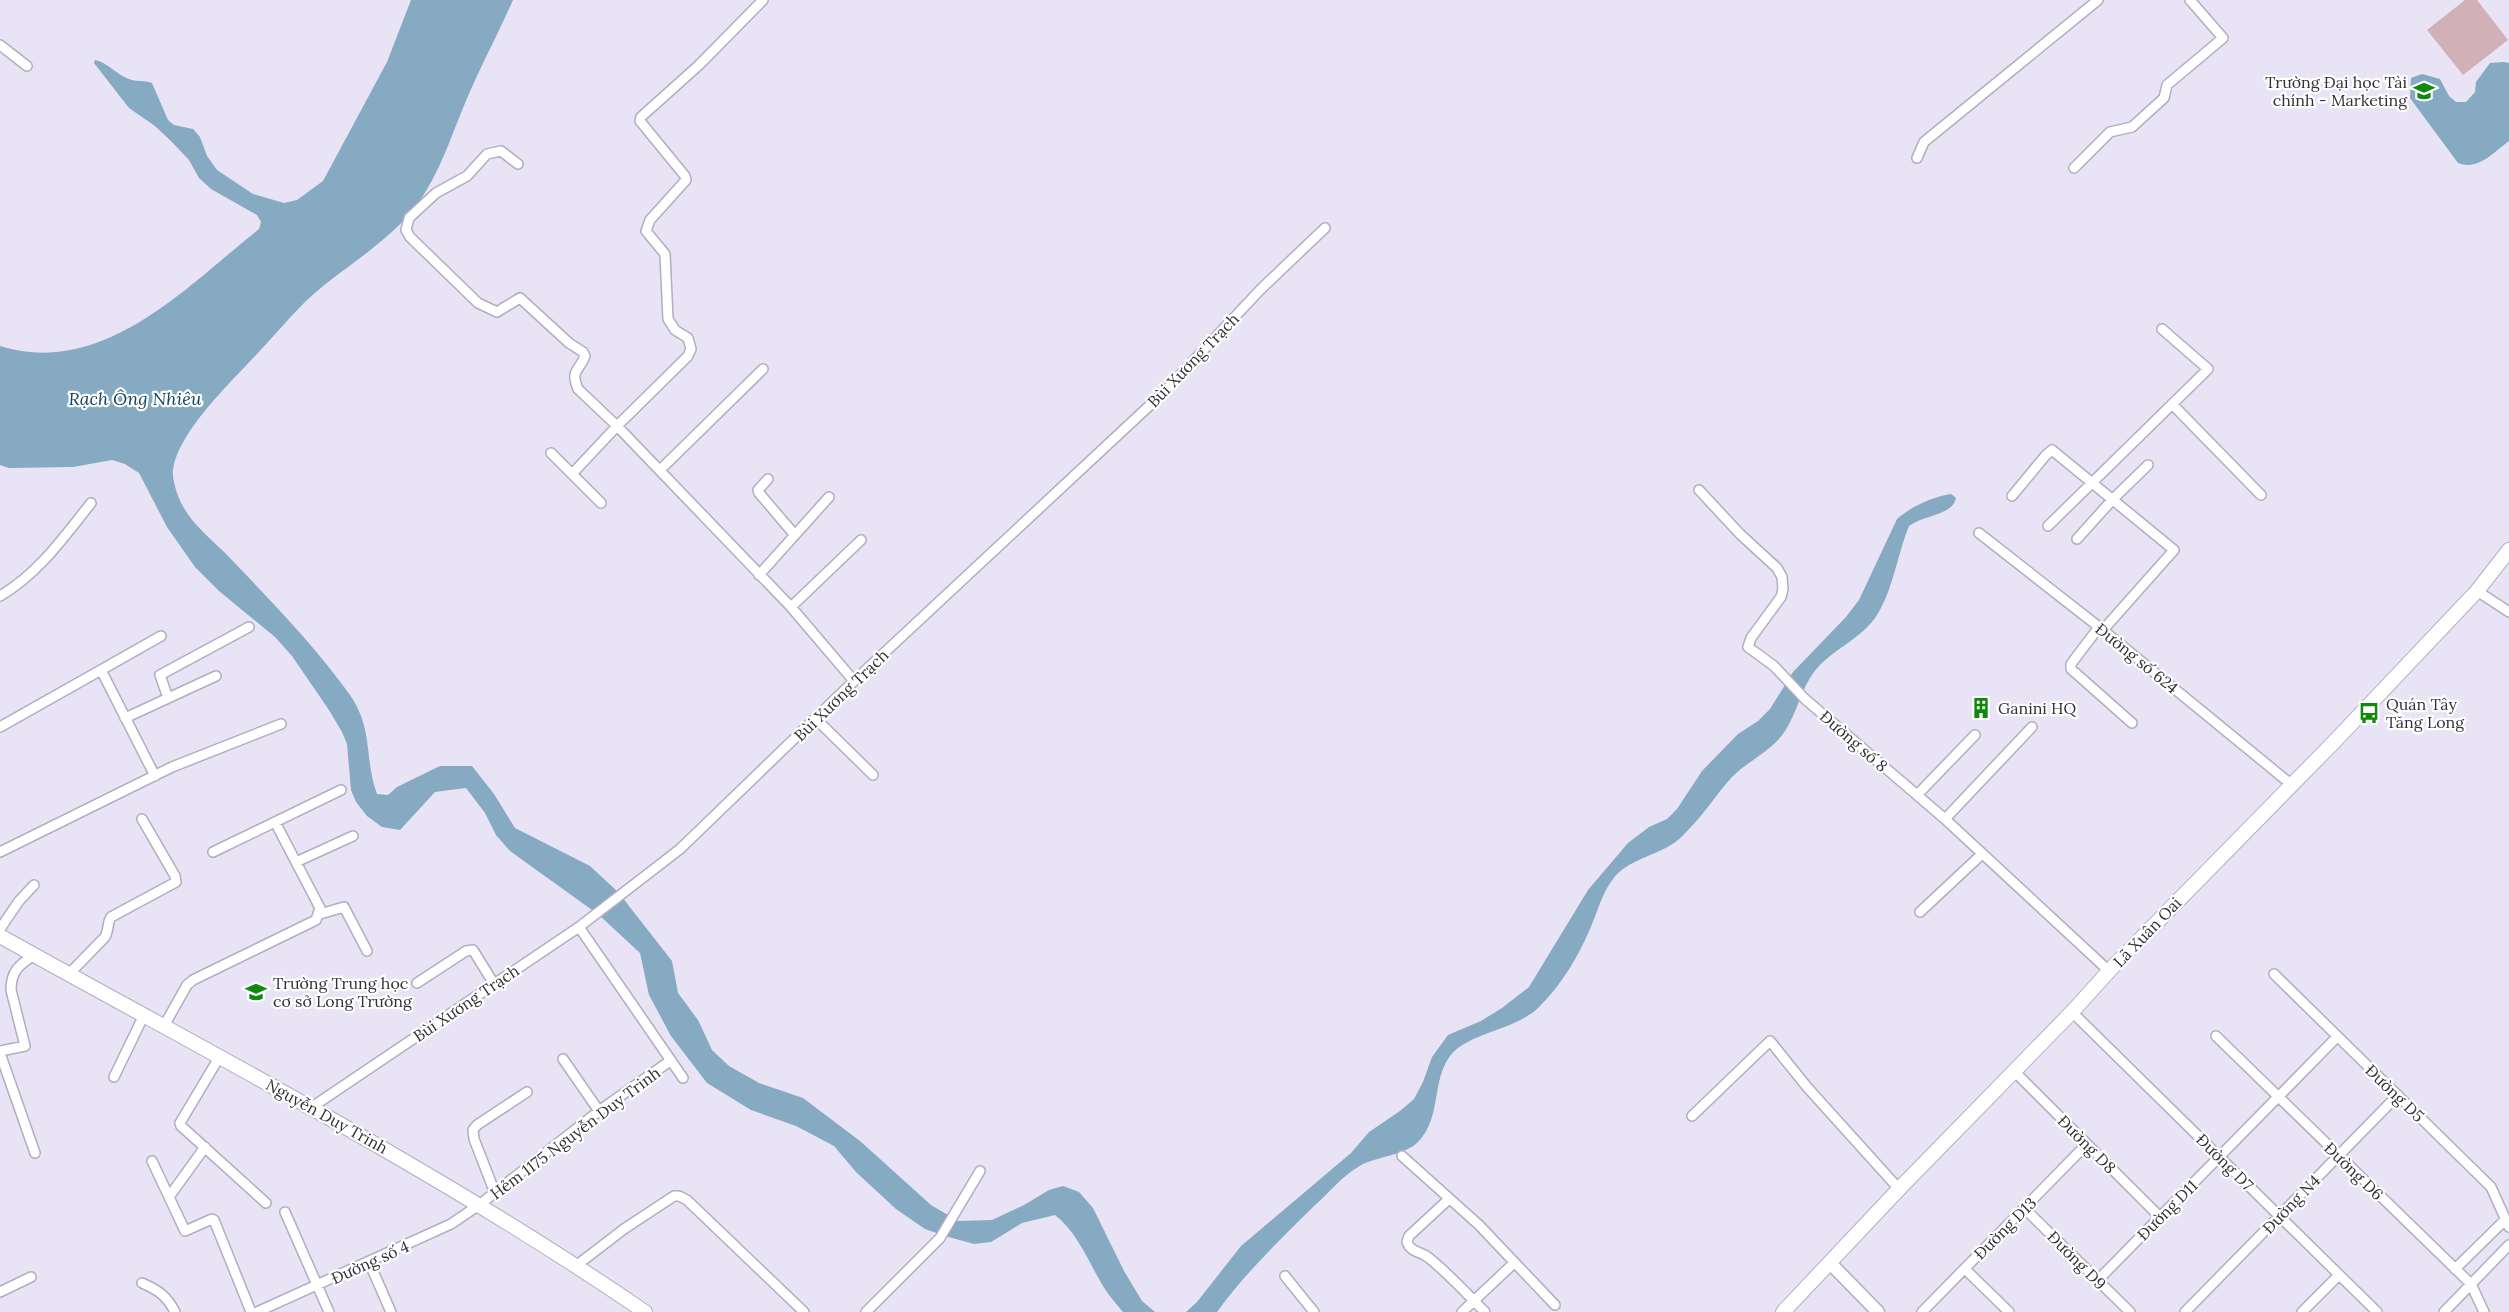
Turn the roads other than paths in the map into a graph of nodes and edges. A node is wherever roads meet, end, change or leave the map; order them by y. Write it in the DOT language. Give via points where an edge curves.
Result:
graph roads {
  1 [pos="763,0"];
  2 [pos="2098,0"];
  3 [pos="2190,0"];
  4 [pos="0,45"];
  5 [pos="27,66"];
  6 [pos="1917,158"];
  7 [pos="518,164"];
  8 [pos="2074,168"];
  9 [pos="1325,228"];
  10 [pos="2162,329"];
  11 [pos="763,369"];
  12 [pos="2172,404"];
  13 [pos="617,426"];
  14 [pos="551,453"];
  15 [pos="2148,465"];
  16 [pos="660,470"];
  17 [pos="572,474"];
  18 [pos="768,479"];
  19 [pos="2091,481"];
  20 [pos="1699,490"];
  21 [pos="2261,495"];
  22 [pos="2012,496"];
  23 [pos="829,497"];
  24 [pos="2113,499"];
  25 [pos="91,503"];
  26 [pos="601,504"];
  27 [pos="2048,526"];
  28 [pos="1979,532"];
  29 [pos="794,534"];
  30 [pos="2077,539"];
  31 [pos="861,540"];
  32 [pos="2509,550"];
  33 [pos="759,575"];
  34 [pos="2477,591"];
  35 [pos="0,596"];
  36 [pos="791,607"];
  37 [pos="2509,612"];
  38 [pos="249,627"];
  39 [pos="2101,628"];
  40 [pos="161,636"];
  41 [pos="101,670"];
  42 [pos="216,676"];
  43 [pos="854,681"];
  44 [pos="168,698"];
  45 [pos="125,718"];
  46 [pos="816,718"];
  47 [pos="2132,723"];
  48 [pos="281,724"];
  49 [pos="0,726"];
  50 [pos="2032,727"];
  51 [pos="1975,735"];
  52 [pos="873,775"];
  53 [pos="155,776"];
  54 [pos="2292,785"];
  55 [pos="341,790"];
  56 [pos="1917,795"];
  57 [pos="142,819"];
  58 [pos="1945,819"];
  59 [pos="274,822"];
  60 [pos="353,836"];
  61 [pos="0,852"];
  62 [pos="213,852"];
  63 [pos="1982,854"];
  64 [pos="296,862"];
  65 [pos="34,885"];
  66 [pos="1920,912"];
  67 [pos="320,914"];
  68 [pos="579,927"];
  69 [pos="0,928"];
  70 [pos="0,936"];
  71 [pos="367,951"];
  72 [pos="34,954"];
  73 [pos="2109,970"];
  74 [pos="69,974"];
  75 [pos="2274,974"];
  76 [pos="417,983"];
  77 [pos="495,984"];
  78 [pos="2072,1012"];
  79 [pos="144,1015"];
  80 [pos="164,1026"];
  81 [pos="2216,1036"];
  82 [pos="2337,1036"];
  83 [pos="0,1052"];
  84 [pos="220,1056"];
  85 [pos="563,1059"];
  86 [pos="670,1061"];
  87 [pos="2014,1071"];
  88 [pos="114,1077"];
  89 [pos="683,1078"];
  90 [pos="527,1092"];
  91 [pos="2398,1095"];
  92 [pos="2278,1096"];
  93 [pos="312,1107"];
  94 [pos="599,1111"];
  95 [pos="1692,1116"];
  96 [pos="2087,1144"];
  97 [pos="205,1147"];
  98 [pos="35,1153"];
  99 [pos="1402,1156"];
  100 [pos="2338,1156"];
  101 [pos="2219,1157"];
  102 [pos="152,1161"];
  103 [pos="980,1171"];
  104 [pos="1899,1189"];
  105 [pos="495,1193"];
  106 [pos="169,1197"];
  107 [pos="1449,1199"];
  108 [pos="266,1203"];
  109 [pos="479,1205"];
  110 [pos="2024,1208"];
  111 [pos="285,1212"];
  112 [pos="2279,1216"];
  113 [pos="2160,1217"];
  114 [pos="2507,1223"];
  115 [pos="2509,1245"];
  116 [pos="369,1262"];
  117 [pos="1514,1263"];
  118 [pos="1831,1264"];
  119 [pos="577,1265"];
  120 [pos="1965,1269"];
  121 [pos="2455,1269"];
  122 [pos="2339,1275"];
  123 [pos="1286,1276"];
  124 [pos="31,1277"];
  125 [pos="2098,1280"];
  126 [pos="142,1283"];
  127 [pos="2471,1284"];
  128 [pos="317,1286"];
  129 [pos="0,1292"];
  130 [pos="1474,1301"];
  131 [pos="1555,1305"];
  132 [pos="175,1312"];
  133 [pos="251,1312"];
  134 [pos="256,1312"];
  135 [pos="329,1312"];
  136 [pos="391,1312"];
  137 [pos="645,1312"];
  138 [pos="804,1312"];
  139 [pos="866,1312"];
  140 [pos="1314,1312"];
  141 [pos="1462,1312"];
  142 [pos="1485,1312"];
  143 [pos="1783,1312"];
  144 [pos="1878,1312"];
  145 [pos="1922,1312"];
  146 [pos="2009,1312"];
  147 [pos="2130,1312"];
  148 [pos="2185,1312"];
  149 [pos="2302,1312"];
  150 [pos="2377,1312"];
  151 [pos="2445,1312"];
  152 [pos="2484,1312"];
  1 -- 13 [label="street" via="641,117 648,133 686,180 650,220 646,231 665,254 668,319 675,330 688,338 691,349"];
  2 -- 6 [label="street" via="1924,142"];
  3 -- 8 [label="street" via="2223,38 2167,85 2164,98 2132,127 2110,132"];
  4 -- 5 [label="street"];
  7 -- 13 [label="street" via="501,151 488,154 467,176 435,193 409,218 406,230 478,303 497,312 519,298 569,343 584,351 585,356 575,369 575,381"];
  9 -- 43 [label="street, Bùi Xương Trạch" via="1163,393"];
  10 -- 12 [label="street" via="2208,369"];
  11 -- 16 [label="street"];
  12 -- 19 [label="street"];
  12 -- 21 [label="street"];
  13 -- 16 [label="street"];
  13 -- 17 [label="street"];
  14 -- 17 [label="street"];
  15 -- 24 [label="street"];
  16 -- 33 [label="street"];
  17 -- 26 [label="street"];
  18 -- 29 [label="street" via="759,493"];
  19 -- 22 [label="street" via="2052,450"];
  19 -- 24 [label="street"];
  19 -- 27 [label="street"];
  20 -- 56 [label="street, Đường số 8" via="1777,568 1782,578 1781,597 1748,644 1751,649"];
  23 -- 29 [label="street"];
  24 -- 30 [label="street"];
  24 -- 39 [label="street" via="2174,550"];
  25 -- 35 [label="street" via="51,553"];
  28 -- 39 [label="street, Đường số 624"];
  29 -- 33 [label="street"];
  31 -- 36 [label="street"];
  32 -- 34 [label="main road, Lã Xuân Oai"];
  33 -- 36 [label="street"];
  34 -- 37 [label="street"];
  34 -- 54 [label="main road, Lã Xuân Oai"];
  36 -- 43 [label="street"];
  38 -- 44 [label="street" via="163,673 160,678"];
  39 -- 47 [label="street" via="2071,669"];
  39 -- 54 [label="street, Đường số 624"];
  40 -- 41 [label="street"];
  41 -- 45 [label="street"];
  41 -- 49 [label="street"];
  42 -- 44 [label="street"];
  43 -- 46 [label="street, Bùi Xương Trạch"];
  44 -- 45 [label="street"];
  45 -- 53 [label="street"];
  46 -- 52 [label="street"];
  46 -- 68 [label="street, Bùi Xương Trạch" via="681,849"];
  48 -- 53 [label="street"];
  50 -- 58 [label="street"];
  51 -- 56 [label="street"];
  53 -- 61 [label="street"];
  54 -- 73 [label="main road, Lã Xuân Oai"];
  55 -- 59 [label="street"];
  56 -- 58 [label="street, Đường số 8"];
  57 -- 74 [label="street" via="176,882 111,917 105,937"];
  58 -- 63 [label="street, Đường số 8"];
  59 -- 62 [label="street"];
  59 -- 64 [label="street"];
  60 -- 64 [label="street"];
  63 -- 66 [label="street"];
  63 -- 73 [label="street, Đường số 8"];
  64 -- 67 [label="street"];
  65 -- 69 [label="street"];
  67 -- 71 [label="street" via="344,907"];
  67 -- 80 [label="street" via="316,920 193,980"];
  68 -- 77 [label="street, Bùi Xương Trạch"];
  68 -- 86 [label="street"];
  70 -- 72 [label="main road, Nguyễn Duy Trinh"];
  72 -- 74 [label="main road, Nguyễn Duy Trinh"];
  72 -- 83 [label="street" via="20,964 11,980 25,1046"];
  73 -- 78 [label="main road, Lã Xuân Oai"];
  74 -- 79 [label="main road, Nguyễn Duy Trinh"];
  75 -- 82 [label="street, Đường D5"];
  76 -- 77 [label="street" via="473,950"];
  77 -- 93 [label="street, Bùi Xương Trạch"];
  78 -- 87 [label="main road, Lã Xuân Oai"];
  78 -- 101 [label="street, Đường D7"];
  79 -- 80 [label="main road, Nguyễn Duy Trinh"];
  79 -- 88 [label="street"];
  80 -- 84 [label="main road, Nguyễn Duy Trinh"];
  81 -- 92 [label="street, Đường D6"];
  82 -- 91 [label="street, Đường D5"];
  82 -- 92 [label="street, Đường D11"];
  83 -- 98 [label="street"];
  84 -- 93 [label="main road, Nguyễn Duy Trinh"];
  84 -- 97 [label="street" via="180,1123"];
  85 -- 94 [label="street"];
  86 -- 89 [label="street"];
  86 -- 94 [label="street, Hẻm 1175 Nguyễn Duy Trinh"];
  87 -- 96 [label="street, Đường D8"];
  87 -- 104 [label="main road, Lã Xuân Oai"];
  90 -- 105 [label="street" via="473,1130"];
  91 -- 100 [label="street, Đường N4"];
  91 -- 114 [label="street, Đường D5" via="2492,1187"];
  92 -- 100 [label="street, Đường D6"];
  92 -- 101 [label="street, Đường D11"];
  93 -- 109 [label="main road, Nguyễn Duy Trinh"];
  94 -- 105 [label="street, Hẻm 1175 Nguyễn Duy Trinh"];
  95 -- 104 [label="street" via="1770,1041"];
  96 -- 110 [label="street, Đường D13"];
  96 -- 113 [label="street, Đường D8"];
  97 -- 106 [label="street"];
  97 -- 108 [label="street"];
  99 -- 107 [label="street"];
  100 -- 112 [label="street, Đường N4"];
  100 -- 121 [label="street, Đường D6"];
  101 -- 112 [label="street, Đường D7"];
  101 -- 113 [label="street, Đường D11"];
  102 -- 106 [label="street"];
  103 -- 139 [label="street" via="937,1241"];
  104 -- 118 [label="main road, Lã Xuân Oai"];
  105 -- 109 [label="street, Hẻm 1175 Nguyễn Duy Trinh"];
  106 -- 133 [label="street" via="185,1231 214,1220"];
  107 -- 117 [label="street"];
  107 -- 130 [label="street" via="1408,1236 1407,1242 1412,1250 1425,1254 1441,1267"];
  109 -- 116 [label="street, Đường số 4" via="438,1230"];
  109 -- 119 [label="main road, Nguyễn Duy Trinh"];
  110 -- 120 [label="street, Đường D13"];
  110 -- 125 [label="street, Đường D9"];
  111 -- 128 [label="street"];
  112 -- 122 [label="street, Đường D7"];
  112 -- 148 [label="street, Đường N4"];
  113 -- 125 [label="street, Đường D11"];
  114 -- 121 [label="street, Đường D5"];
  115 -- 127 [label="street"];
  116 -- 128 [label="street, Đường số 4"];
  116 -- 136 [label="street"];
  117 -- 130 [label="street"];
  117 -- 131 [label="street"];
  118 -- 143 [label="main road, Lã Xuân Oai"];
  118 -- 144 [label="street"];
  119 -- 137 [label="main road, Nguyễn Duy Trinh"];
  119 -- 138 [label="street" via="624,1229 679,1196"];
  120 -- 145 [label="street, Đường D13"];
  120 -- 146 [label="street"];
  121 -- 127 [label="street, Đường D6"];
  122 -- 149 [label="street"];
  122 -- 150 [label="street, Đường D7"];
  123 -- 140 [label="street"];
  124 -- 129 [label="street"];
  125 -- 147 [label="street, Đường D9"];
  126 -- 132 [label="street" via="168,1299"];
  127 -- 151 [label="street"];
  127 -- 152 [label="street, Đường D6"];
  128 -- 134 [label="street, Đường số 4"];
  128 -- 135 [label="street"];
  130 -- 141 [label="street"];
  130 -- 142 [label="street"];
}
